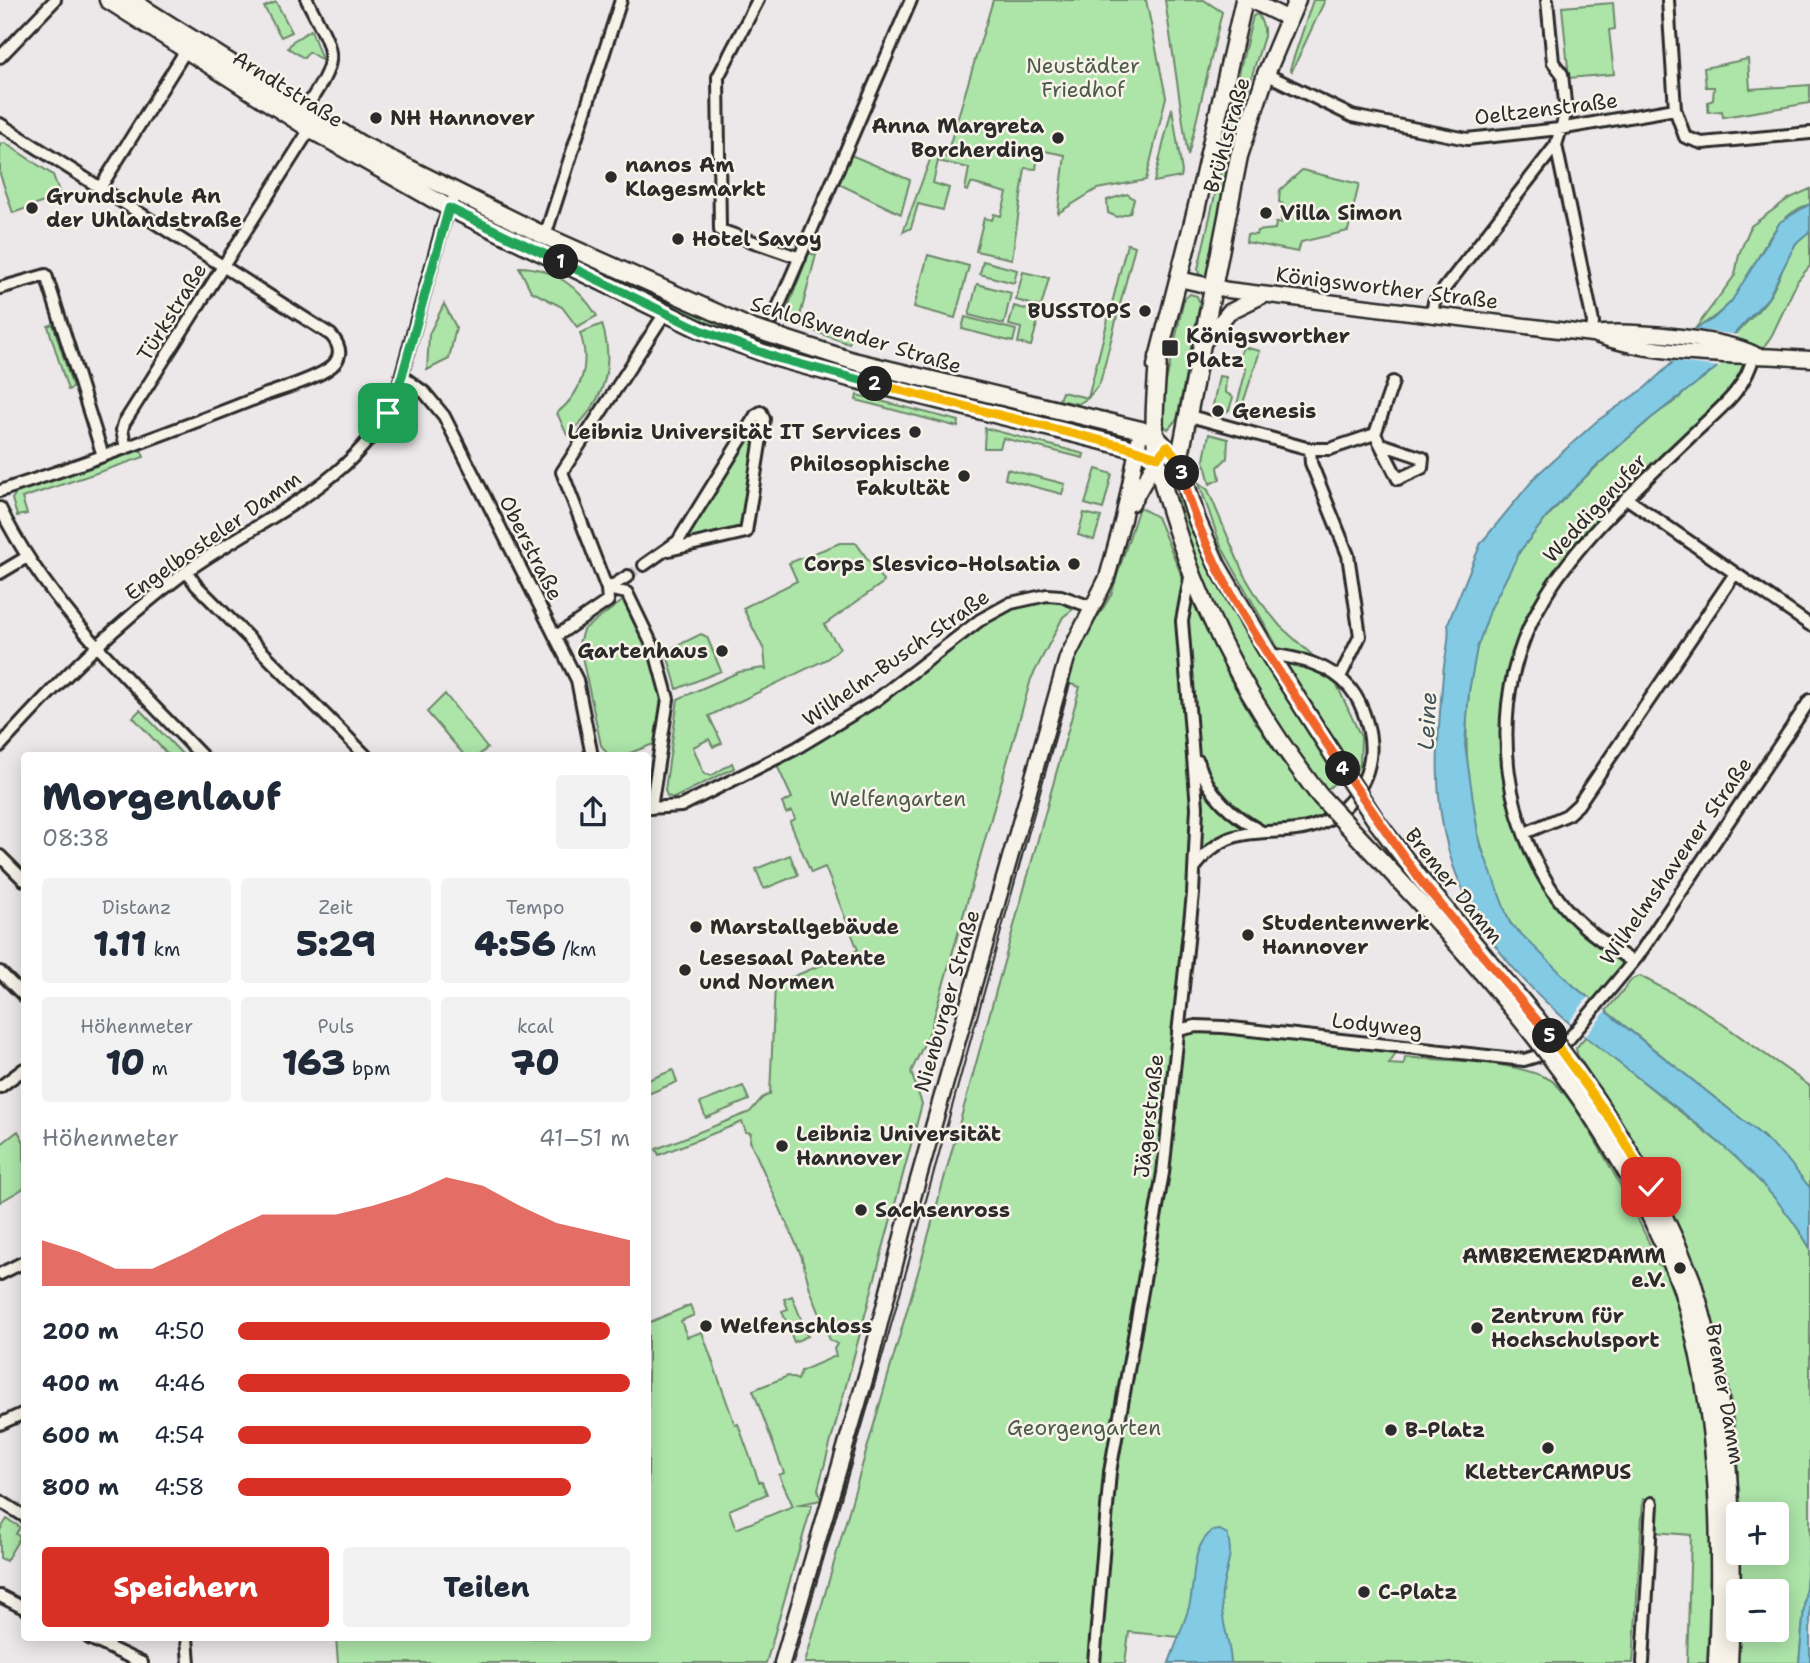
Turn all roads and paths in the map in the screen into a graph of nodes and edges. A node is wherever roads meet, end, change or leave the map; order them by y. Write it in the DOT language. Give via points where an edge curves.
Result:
graph roads {
  1 [pos="55,0"];
  2 [pos="108,0"];
  3 [pos="130,0"];
  4 [pos="307,0"];
  5 [pos="621,0"];
  6 [pos="758,0"];
  7 [pos="911,0"];
  8 [pos="1244,0"];
  9 [pos="1250,0"];
  10 [pos="1297,0"];
  11 [pos="1547,0"];
  12 [pos="1668,0"];
  13 [pos="1289,19"];
  14 [pos="186,50"];
  15 [pos="0,57"];
  16 [pos="1266,74"];
  17 [pos="1675,109"];
  18 [pos="304,111"];
  19 [pos="0,124"];
  20 [pos="310,129"];
  21 [pos="1559,129"];
  22 [pos="1810,133"];
  23 [pos="1556,145"];
  24 [pos="100,188"];
  25 [pos="456,192"];
  26 [pos="449,208"];
  27 [pos="545,236"];
  28 [pos="800,258"];
  29 [pos="224,265"];
  30 [pos="1179,279"];
  31 [pos="1213,287"];
  32 [pos="0,288"];
  33 [pos="1265,294"];
  34 [pos="665,313"];
  35 [pos="1432,315"];
  36 [pos="773,318"];
  37 [pos="1592,334"];
  38 [pos="1202,344"];
  39 [pos="1754,354"];
  40 [pos="1810,359"];
  41 [pos="402,376"];
  42 [pos="1393,382"];
  43 [pos="1185,420"];
  44 [pos="1155,442"];
  45 [pos="127,448"];
  46 [pos="1137,449"];
  47 [pos="1310,449"];
  48 [pos="103,456"];
  49 [pos="1179,460"];
  50 [pos="0,491"];
  51 [pos="1626,498"];
  52 [pos="0,508"];
  53 [pos="1123,519"];
  54 [pos="669,550"];
  55 [pos="27,557"];
  56 [pos="645,565"];
  57 [pos="187,572"];
  58 [pos="1191,572"];
  59 [pos="0,573"];
  60 [pos="1734,575"];
  61 [pos="628,576"];
  62 [pos="607,589"];
  63 [pos="1094,608"];
  64 [pos="1810,625"];
  65 [pos="555,637"];
  66 [pos="95,644"];
  67 [pos="1269,654"];
  68 [pos="1340,677"];
  69 [pos="1810,700"];
  70 [pos="1193,745"];
  71 [pos="0,746"];
  72 [pos="198,752"];
  73 [pos="362,752"];
  74 [pos="591,752"];
  75 [pos="651,797"];
  76 [pos="651,808"];
  77 [pos="1262,832"];
  78 [pos="1525,833"];
  79 [pos="0,856"];
  80 [pos="1196,866"];
  81 [pos="21,877"];
  82 [pos="1633,962"];
  83 [pos="0,972"];
  84 [pos="21,993"];
  85 [pos="1178,1030"];
  86 [pos="1568,1040"];
  87 [pos="1554,1051"];
  88 [pos="21,1071"];
  89 [pos="0,1087"];
  90 [pos="21,1264"];
  91 [pos="0,1274"];
  92 [pos="1685,1281"];
  93 [pos="21,1414"];
  94 [pos="0,1424"];
  95 [pos="0,1501"];
  96 [pos="1652,1503"];
  97 [pos="21,1514"];
  98 [pos="0,1596"];
  99 [pos="21,1606"];
  100 [pos="95,1641"];
  101 [pos="187,1641"];
  102 [pos="142,1663"];
  103 [pos="189,1663"];
  104 [pos="782,1663"];
  105 [pos="1094,1663"];
  106 [pos="1643,1663"];
  107 [pos="1717,1663"];
  108 [pos="1729,1663"];
  1 -- 15 [label="street"];
  2 -- 14 [label="main road, Arndtstraße"];
  3 -- 18 [label="main road, Arndtstraße"];
  4 -- 18 [label="street" via="332,56 330,71"];
  5 -- 27 [label="street"];
  6 -- 28 [label="street" via="718,77 720,230"];
  7 -- 28 [label="street" via="811,223"];
  8 -- 30 [label="main road, Brühlstraße"];
  9 -- 13 [label="street"];
  10 -- 13 [label="main road, Brühlstraße"];
  11 -- 21 [label="street" via="1553,62 1562,74 1566,112"];
  12 -- 17 [label="street"];
  13 -- 16 [label="main road, Brühlstraße"];
  14 -- 20 [label="main road, Arndtstraße"];
  14 -- 24 [label="street"];
  16 -- 21 [label="street, Oeltzenstraße" via="1352,116 1416,130 1467,139"];
  16 -- 31 [label="main road, Brühlstraße" via="1239,156"];
  17 -- 21 [label="street, Oeltzenstraße"];
  17 -- 22 [label="street" via="1685,137 1702,143"];
  18 -- 25 [label="main road, Arndtstraße"];
  19 -- 24 [label="street"];
  20 -- 26 [label="main road, Arndtstraße"];
  20 -- 29 [label="street, Türkstraße"];
  21 -- 23 [label="street"];
  23 -- 35 [label="street" via="1434,302"];
  23 -- 37 [label="street"];
  24 -- 29 [label="street"];
  25 -- 26 [label="street, Engelbosteler Damm"];
  25 -- 27 [label="main road, Schloßwender Straße"];
  26 -- 34 [label="main road, Schloßwender Straße"];
  26 -- 41 [label="street, Engelbosteler Damm"];
  27 -- 44 [label="main road, Schloßwender Straße" via="765,334"];
  28 -- 36 [label="street"];
  29 -- 45 [label="street, Türkstraße" via="124,423"];
  29 -- 45 [label="street" via="331,335 339,351 335,364"];
  30 -- 31 [label="street, Königsworther Straße"];
  30 -- 44 [label="main road" via="1158,357"];
  31 -- 33 [label="street, Königsworther Straße"];
  31 -- 38 [label="main road"];
  32 -- 48 [label="street" via="46,275"];
  33 -- 35 [label="street, Königsworther Straße"];
  33 -- 38 [label="street" via="1229,313"];
  34 -- 46 [label="main road, Schloßwender Straße" via="810,367"];
  34 -- 62 [label="street" via="567,463 562,478"];
  35 -- 37 [label="street, Königsworther Straße"];
  37 -- 39 [label="street, Königsworther Straße" via="1611,341"];
  38 -- 43 [label="main road"];
  39 -- 40 [label="street, Königsworther Straße"];
  39 -- 51 [label="street, Weddigenufer" via="1746,382"];
  41 -- 57 [label="street, Engelbosteler Damm" via="388,413 353,457 307,495"];
  41 -- 65 [label="street, Oberstraße" via="425,393 444,416"];
  42 -- 47 [label="street" via="1378,439"];
  43 -- 44 [label="main road"];
  43 -- 47 [label="street"];
  43 -- 49 [label="main road"];
  44 -- 46 [label="main road"];
  44 -- 49 [label="main road"];
  44 -- 53 [label="street, Nienburger Straße"];
  44 -- 58 [label="main road, Bremer Damm" via="1166,495"];
  45 -- 48 [label="street"];
  46 -- 53 [label="street, Nienburger Straße"];
  47 -- 68 [label="street" via="1311,463 1348,555 1360,636"];
  48 -- 50 [label="street"];
  49 -- 67 [label="main road, Bremer Damm" via="1217,565"];
  51 -- 60 [label="street"];
  51 -- 78 [label="street, Weddigenufer" via="1550,586 1515,665 1505,733 1510,784"];
  52 -- 55 [label="street"];
  53 -- 63 [label="street, Nienburger Straße"];
  54 -- 54 [label="street" via="746,532 764,419 761,412"];
  54 -- 56 [label="street"];
  55 -- 59 [label="street"];
  55 -- 66 [label="street"];
  57 -- 66 [label="street, Engelbosteler Damm"];
  57 -- 73 [label="street"];
  58 -- 70 [label="street, Jägerstraße" via="1182,621"];
  58 -- 92 [label="main road, Bremer Damm, bridge" via="1237,676 1276,739 1319,795 1460,948 1573,1086 1622,1158"];
  60 -- 64 [label="street"];
  60 -- 78 [label="street" via="1578,805 1567,815"];
  61 -- 62 [label="street"];
  62 -- 65 [label="street" via="608,601"];
  62 -- 75 [label="street" via="627,593 665,680 668,699"];
  63 -- 76 [label="street, Wilhelm-Busch-Straße" via="1047,595 1011,603 832,729 681,806"];
  63 -- 104 [label="street, Nienburger Straße" via="1068,658"];
  65 -- 74 [label="street, Oberstraße" via="577,680"];
  66 -- 71 [label="street, Engelbosteler Damm"];
  66 -- 72 [label="street"];
  67 -- 68 [label="street" via="1311,662"];
  67 -- 92 [label="main road, Bremer Damm, bridge" via="1420,880 1592,1090 1651,1187"];
  68 -- 77 [label="street" via="1352,690 1370,736 1365,780 1347,806 1329,818 1300,830"];
  69 -- 82 [label="street, Wilhelmshavener Straße"];
  70 -- 77 [label="street" via="1207,786 1242,821"];
  70 -- 80 [label="street, Jägerstraße"];
  77 -- 80 [label="street" via="1227,839 1209,850"];
  78 -- 82 [label="street, Weddigenufer" via="1545,875 1576,919"];
  79 -- 81 [label="street"];
  80 -- 85 [label="street, Jägerstraße"];
  82 -- 86 [label="street, Wilhelmshavener Straße"];
  83 -- 84 [label="street"];
  85 -- 87 [label="street, Lodyweg" via="1223,1027 1514,1059"];
  85 -- 105 [label="street, Jägerstraße" via="1163,1173 1110,1472"];
  86 -- 87 [label="street, Lodyweg"];
  87 -- 92 [label="street" via="1621,1145 1647,1192"];
  88 -- 89 [label="street"];
  90 -- 91 [label="street"];
  92 -- 107 [label="main road, Bremer Damm" via="1706,1380 1717,1467"];
  92 -- 108 [label="main road, Bremer Damm" via="1708,1332 1726,1429 1732,1562"];
  93 -- 94 [label="street"];
  95 -- 97 [label="street"];
  96 -- 106 [label="street"];
  98 -- 99 [label="street"];
  100 -- 102 [label="street"];
  101 -- 103 [label="street"];
}
